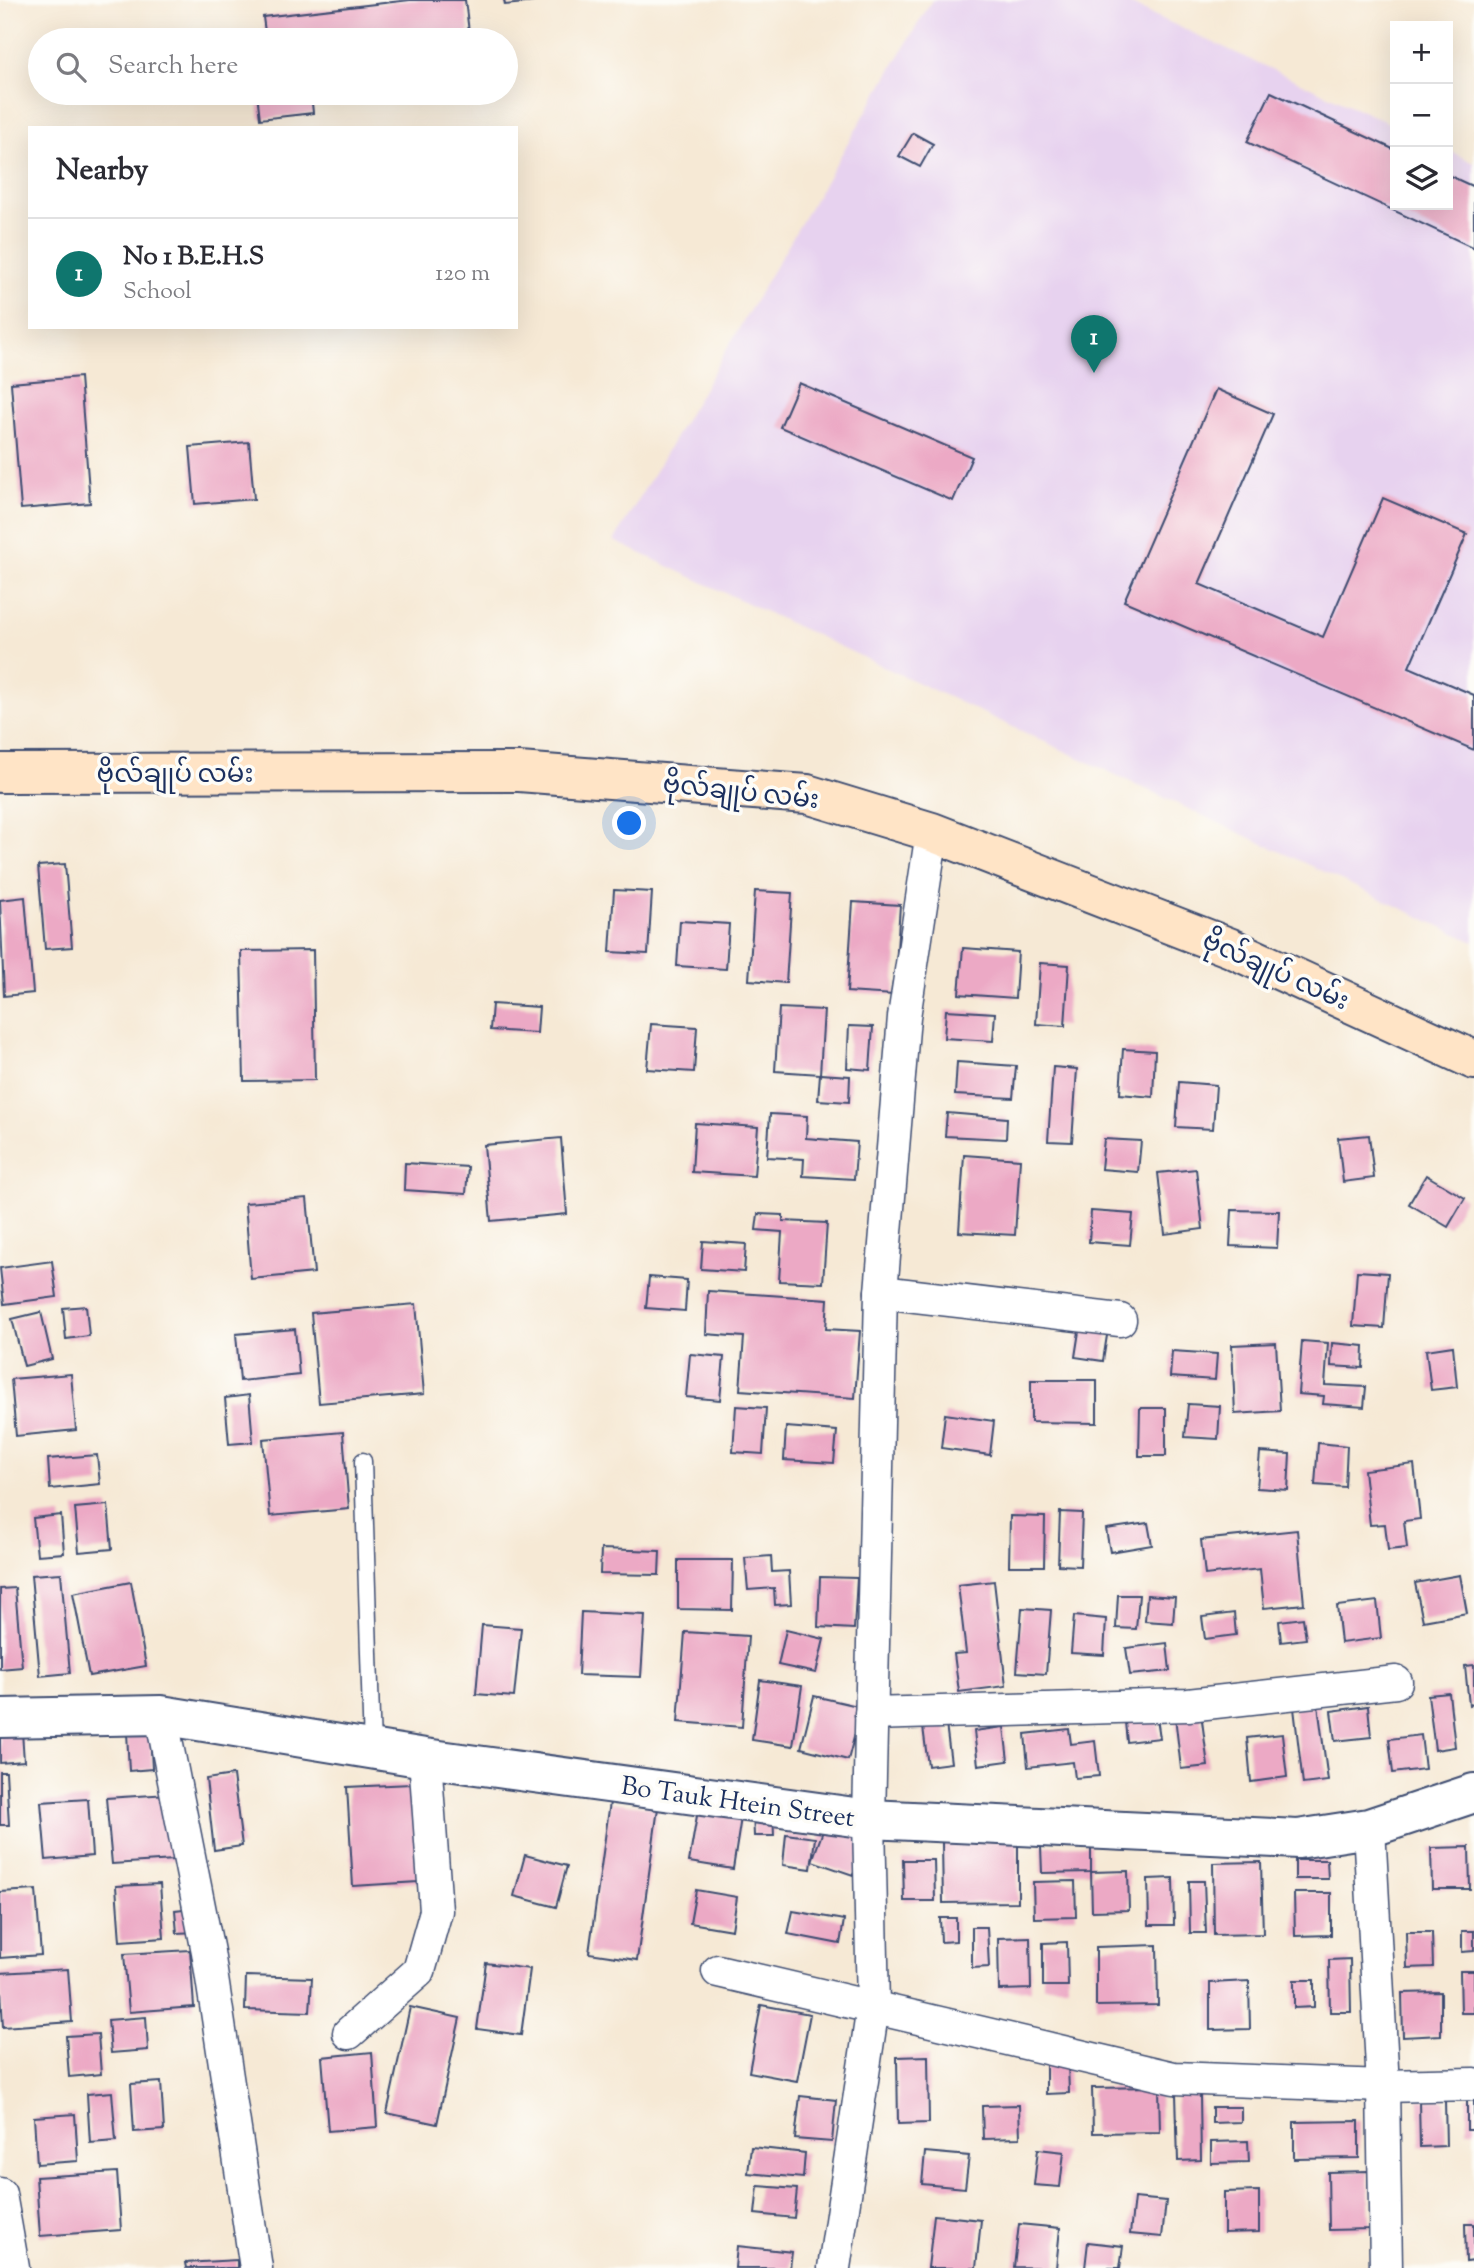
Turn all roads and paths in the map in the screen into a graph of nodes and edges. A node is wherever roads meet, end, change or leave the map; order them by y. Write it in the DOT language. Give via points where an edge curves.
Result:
graph roads {
  1 [pos="0,773"];
  2 [pos="932,832"];
  3 [pos="1474,1060"];
  4 [pos="881,1292"];
  5 [pos="1120,1320"];
  6 [pos="363,1461"];
  7 [pos="1396,1682"];
  8 [pos="872,1714"];
  9 [pos="161,1715"];
  10 [pos="0,1718"];
  11 [pos="372,1749"];
  12 [pos="425,1758"];
  13 [pos="1474,1793"];
  14 [pos="869,1819"];
  15 [pos="1369,1828"];
  16 [pos="718,1971"];
  17 [pos="873,2007"];
  18 [pos="349,2034"];
  19 [pos="1474,2084"];
  20 [pos="1383,2086"];
  21 [pos="0,2194"];
  22 [pos="13,2268"];
  23 [pos="256,2268"];
  24 [pos="834,2268"];
  25 [pos="1386,2268"];
  1 -- 2 [label="main road, ဗိုလ်ချုပ် လမ်း" via="547,774 807,794"];
  2 -- 3 [label="main road, ဗိုလ်ချုပ် လမ်း" via="1231,948"];
  2 -- 4 [label="street" via="904,1017"];
  4 -- 5 [label="street"];
  4 -- 8 [label="street"];
  6 -- 11 [label="lane"];
  7 -- 8 [label="street" via="1188,1705"];
  8 -- 14 [label="street"];
  9 -- 10 [label="street, Bo Tauk Htein Street"];
  9 -- 11 [label="street, Bo Tauk Htein Street"];
  9 -- 23 [label="street" via="208,1952"];
  11 -- 12 [label="street, Bo Tauk Htein Street"];
  12 -- 14 [label="street, Bo Tauk Htein Street"];
  12 -- 18 [label="street" via="436,1911 419,1970"];
  13 -- 15 [label="street, Bo Tauk Htein Street"];
  14 -- 15 [label="street, Bo Tauk Htein Street" via="1298,1839"];
  14 -- 17 [label="street"];
  15 -- 20 [label="street"];
  16 -- 17 [label="street"];
  17 -- 20 [label="street" via="1174,2078"];
  17 -- 24 [label="street"];
  19 -- 20 [label="street"];
  20 -- 25 [label="street"];
  21 -- 22 [label="street"];
}
